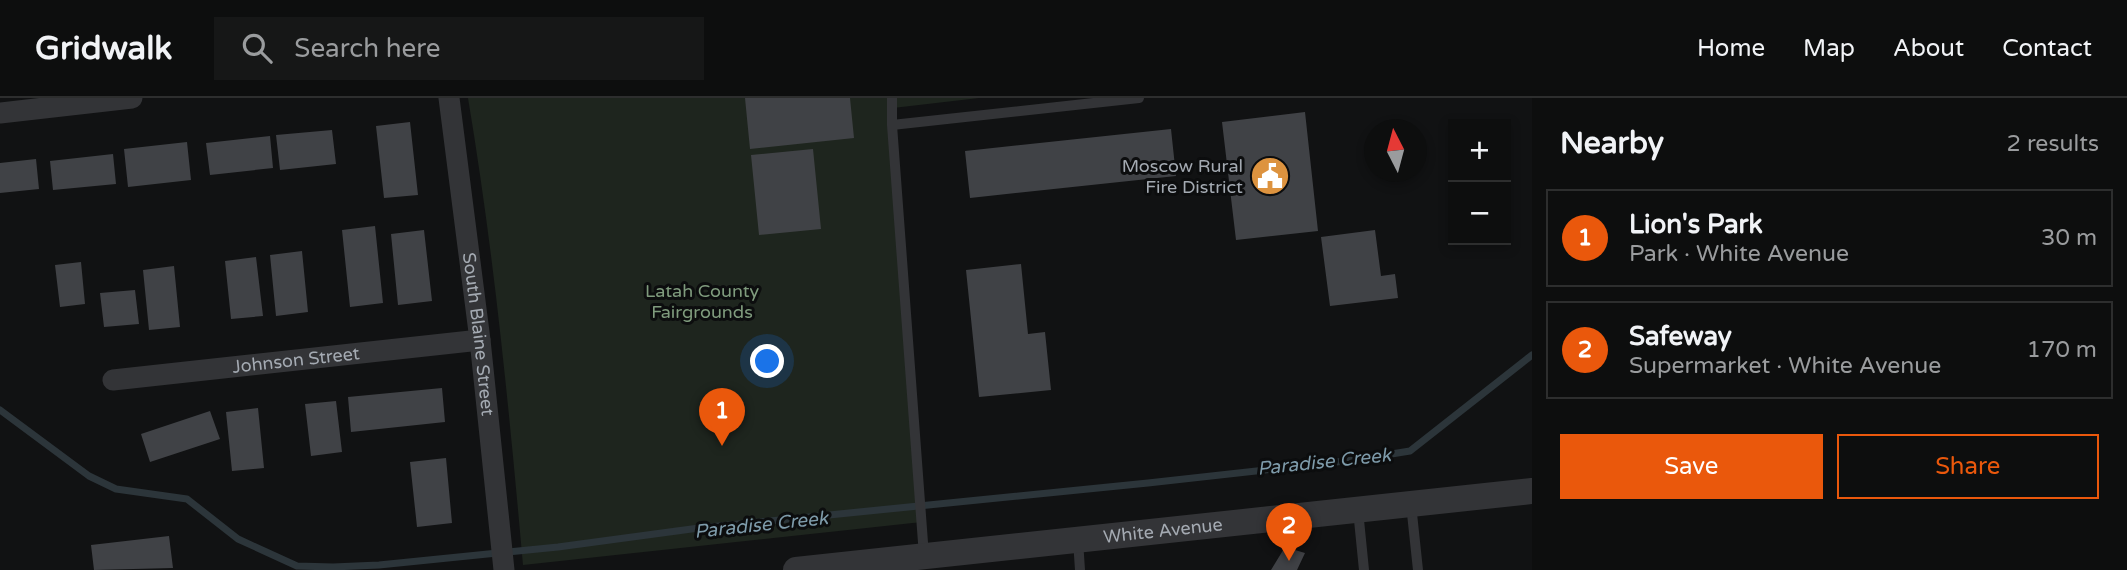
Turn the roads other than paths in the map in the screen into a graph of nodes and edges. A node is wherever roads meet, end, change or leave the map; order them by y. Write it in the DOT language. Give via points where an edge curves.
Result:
graph roads {
  1 [pos="132,98"];
  2 [pos="449,98"];
  3 [pos="892,98"];
  4 [pos="1139,98"];
  5 [pos="1117,99"];
  6 [pos="0,113"];
  7 [pos="892,125"];
  8 [pos="480,340"];
  9 [pos="113,380"];
  10 [pos="1532,491"];
  11 [pos="1411,504"];
  12 [pos="1358,510"];
  13 [pos="1078,540"];
  14 [pos="923,545"];
  15 [pos="504,570"];
  16 [pos="796,570"];
  17 [pos="1080,570"];
  18 [pos="1364,570"];
  19 [pos="1418,570"];
  1 -- 6 [label="street"];
  2 -- 8 [label="street, South Blaine Street"];
  3 -- 7 [label="lane"];
  4 -- 5 [label="lane"];
  5 -- 7 [label="lane"];
  7 -- 14 [label="lane"];
  8 -- 9 [label="street, Johnson Street"];
  8 -- 15 [label="street, South Blaine Street"];
  10 -- 11 [label="street, White Avenue"];
  11 -- 12 [label="street, White Avenue"];
  11 -- 19 [label="lane"];
  12 -- 13 [label="street, White Avenue"];
  12 -- 18 [label="lane"];
  13 -- 14 [label="street, White Avenue"];
  13 -- 17 [label="lane"];
  14 -- 16 [label="street, White Avenue"];
}
